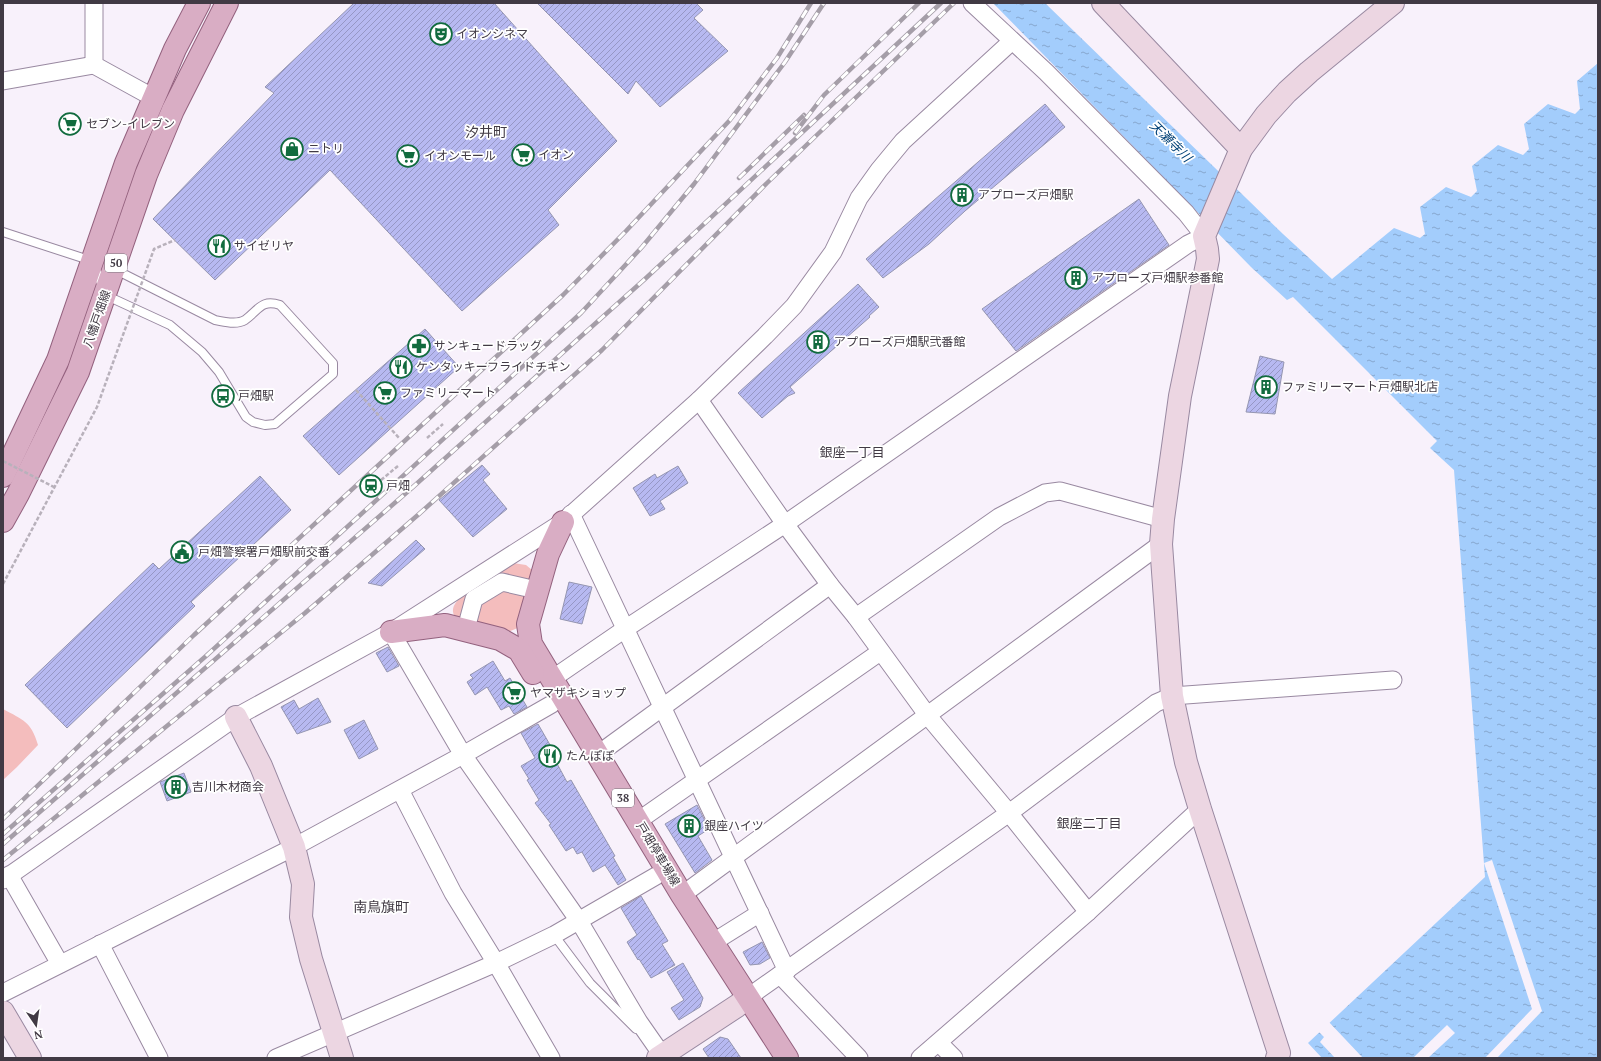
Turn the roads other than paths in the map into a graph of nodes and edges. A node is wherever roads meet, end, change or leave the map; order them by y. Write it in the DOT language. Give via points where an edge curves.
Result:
graph roads {
  1 [pos="94,3"];
  2 [pos="199,3"];
  3 [pos="227,3"];
  4 [pos="972,3"];
  5 [pos="1103,3"];
  6 [pos="1393,3"];
  7 [pos="1012,41"];
  8 [pos="94,66"];
  9 [pos="3,81"];
  10 [pos="154,98"];
  11 [pos="1241,149"];
  12 [pos="3,232"];
  13 [pos="1204,236"];
  14 [pos="93,261"];
  15 [pos="113,269"];
  16 [pos="105,295"];
  17 [pos="699,400"];
  18 [pos="3,476"];
  19 [pos="567,518"];
  20 [pos="1163,519"];
  21 [pos="3,521"];
  22 [pos="785,524"];
  23 [pos="1161,544"];
  24 [pos="830,585"];
  25 [pos="532,589"];
  26 [pos="856,617"];
  27 [pos="528,624"];
  28 [pos="467,625"];
  29 [pos="625,629"];
  30 [pos="391,632"];
  31 [pos="500,639"];
  32 [pos="880,652"];
  33 [pos="552,679"];
  34 [pos="1393,680"];
  35 [pos="1172,696"];
  36 [pos="552,704"];
  37 [pos="662,706"];
  38 [pos="928,716"];
  39 [pos="236,717"];
  40 [pos="463,755"];
  41 [pos="597,755"];
  42 [pos="696,779"];
  43 [pos="400,790"];
  44 [pos="1200,809"];
  45 [pos="1009,813"];
  46 [pos="638,820"];
  47 [pos="294,847"];
  48 [pos="733,857"];
  49 [pos="656,876"];
  50 [pos="6,878"];
  51 [pos="682,895"];
  52 [pos="1088,912"];
  53 [pos="760,913"];
  54 [pos="579,921"];
  55 [pos="554,935"];
  56 [pos="712,943"];
  57 [pos="100,944"];
  58 [pos="496,962"];
  59 [pos="60,964"];
  60 [pos="783,973"];
  61 [pos="3,993"];
  62 [pos="742,1002"];
  63 [pos="3,1012"];
  64 [pos="334,1033"];
  65 [pos="939,1043"];
  66 [pos="662,1057"];
  67 [pos="30,1058"];
  68 [pos="159,1058"];
  69 [pos="276,1058"];
  70 [pos="342,1058"];
  71 [pos="551,1058"];
  72 [pos="771,1058"];
  73 [pos="786,1058"];
  74 [pos="859,1058"];
  75 [pos="920,1058"];
  76 [pos="954,1058"];
  77 [pos="1277,1058"];
  1 -- 8 [label="street"];
  2 -- 10 [label="main road, 八幡戸畑線 / 50" via="174,49"];
  3 -- 15 [label="main road, 八幡戸畑線 / 50" via="173,110 146,175"];
  4 -- 7 [label="street"];
  5 -- 11 [label="street"];
  6 -- 11 [label="street" via="1287,92"];
  7 -- 13 [label="street" via="1186,213"];
  7 -- 17 [label="street" via="903,141 859,198 833,252 794,306"];
  8 -- 9 [label="street"];
  8 -- 10 [label="street"];
  10 -- 14 [label="main road, 八幡戸畑線 / 50" via="126,162"];
  11 -- 13 [label="street"];
  12 -- 14 [label="lane"];
  13 -- 20 [label="street" via="1208,259 1180,396"];
  13 -- 22 [label="street" via="1188,244"];
  14 -- 15 [label="lane"];
  14 -- 16 [label="lane"];
  14 -- 18 [label="main road, 八幡戸畑線 / 50" via="58,360"];
  15 -- 16 [label="main road, 八幡戸畑線 / 50"];
  15 -- 16 [label="lane" via="215,320 228,323 244,320 262,305 280,305 333,363 333,374 275,424 253,422 246,417 219,372 202,352 170,325"];
  16 -- 21 [label="main road, 八幡戸畑線 / 50" via="78,372"];
  17 -- 19 [label="street"];
  17 -- 22 [label="street"];
  19 -- 27 [label="main road, 戸畑停車場線 / 38" via="548,554"];
  19 -- 29 [label="street"];
  19 -- 30 [label="street"];
  20 -- 23 [label="street"];
  20 -- 26 [label="street" via="1060,491 1045,493 999,517"];
  22 -- 24 [label="street"];
  22 -- 29 [label="street"];
  23 -- 35 [label="street"];
  23 -- 38 [label="street"];
  24 -- 26 [label="street"];
  24 -- 37 [label="street"];
  25 -- 28 [label="street" via="502,582 487,584 474,599"];
  26 -- 32 [label="street"];
  27 -- 31 [label="main road" via="518,635"];
  27 -- 33 [label="main road, 戸畑停車場線 / 38" via="531,644"];
  29 -- 33 [label="street"];
  29 -- 37 [label="street"];
  30 -- 31 [label="main road, 戸畑停車場線 / 38" via="445,624"];
  30 -- 39 [label="street"];
  30 -- 40 [label="street"];
  31 -- 36 [label="main road, 戸畑停車場線 / 38" via="519,650"];
  32 -- 38 [label="street"];
  32 -- 42 [label="street"];
  33 -- 41 [label="main road, 戸畑停車場線 / 38"];
  34 -- 35 [label="street"];
  35 -- 44 [label="street" via="1186,762"];
  35 -- 45 [label="street" via="1156,703"];
  36 -- 40 [label="street"];
  36 -- 49 [label="main road, 戸畑停車場線 / 38"];
  37 -- 41 [label="street"];
  37 -- 42 [label="street"];
  38 -- 45 [label="street"];
  38 -- 48 [label="street"];
  39 -- 47 [label="street" via="261,766"];
  39 -- 50 [label="street"];
  40 -- 43 [label="street"];
  40 -- 54 [label="street"];
  41 -- 46 [label="main road, 戸畑停車場線 / 38"];
  42 -- 46 [label="street"];
  42 -- 48 [label="street"];
  43 -- 47 [label="street"];
  43 -- 58 [label="street" via="453,893"];
  44 -- 52 [label="street"];
  44 -- 77 [label="street" via="1279,1053"];
  45 -- 52 [label="street"];
  45 -- 60 [label="street"];
  46 -- 51 [label="main road, 戸畑停車場線 / 38"];
  47 -- 57 [label="street"];
  47 -- 64 [label="street" via="303,884 301,917"];
  48 -- 51 [label="street"];
  48 -- 53 [label="street"];
  49 -- 54 [label="street"];
  49 -- 62 [label="main road, 戸畑停車場線 / 38"];
  50 -- 59 [label="street"];
  51 -- 56 [label="main road, 戸畑停車場線 / 38"];
  52 -- 65 [label="street"];
  53 -- 56 [label="street"];
  53 -- 60 [label="street"];
  54 -- 55 [label="street"];
  54 -- 66 [label="street"];
  55 -- 58 [label="street"];
  55 -- 66 [label="lane" via="590,983"];
  56 -- 62 [label="main road, 戸畑停車場線 / 38"];
  57 -- 59 [label="street"];
  57 -- 68 [label="street"];
  58 -- 64 [label="street"];
  58 -- 71 [label="street"];
  59 -- 61 [label="street"];
  60 -- 62 [label="street"];
  60 -- 74 [label="street"];
  62 -- 66 [label="street"];
  62 -- 72 [label="main road, 戸畑停車場線 / 38"];
  62 -- 73 [label="main road, 戸畑停車場線 / 38"];
  63 -- 67 [label="street"];
  64 -- 69 [label="street"];
  64 -- 70 [label="street"];
  65 -- 75 [label="street"];
  65 -- 76 [label="street"];
}
